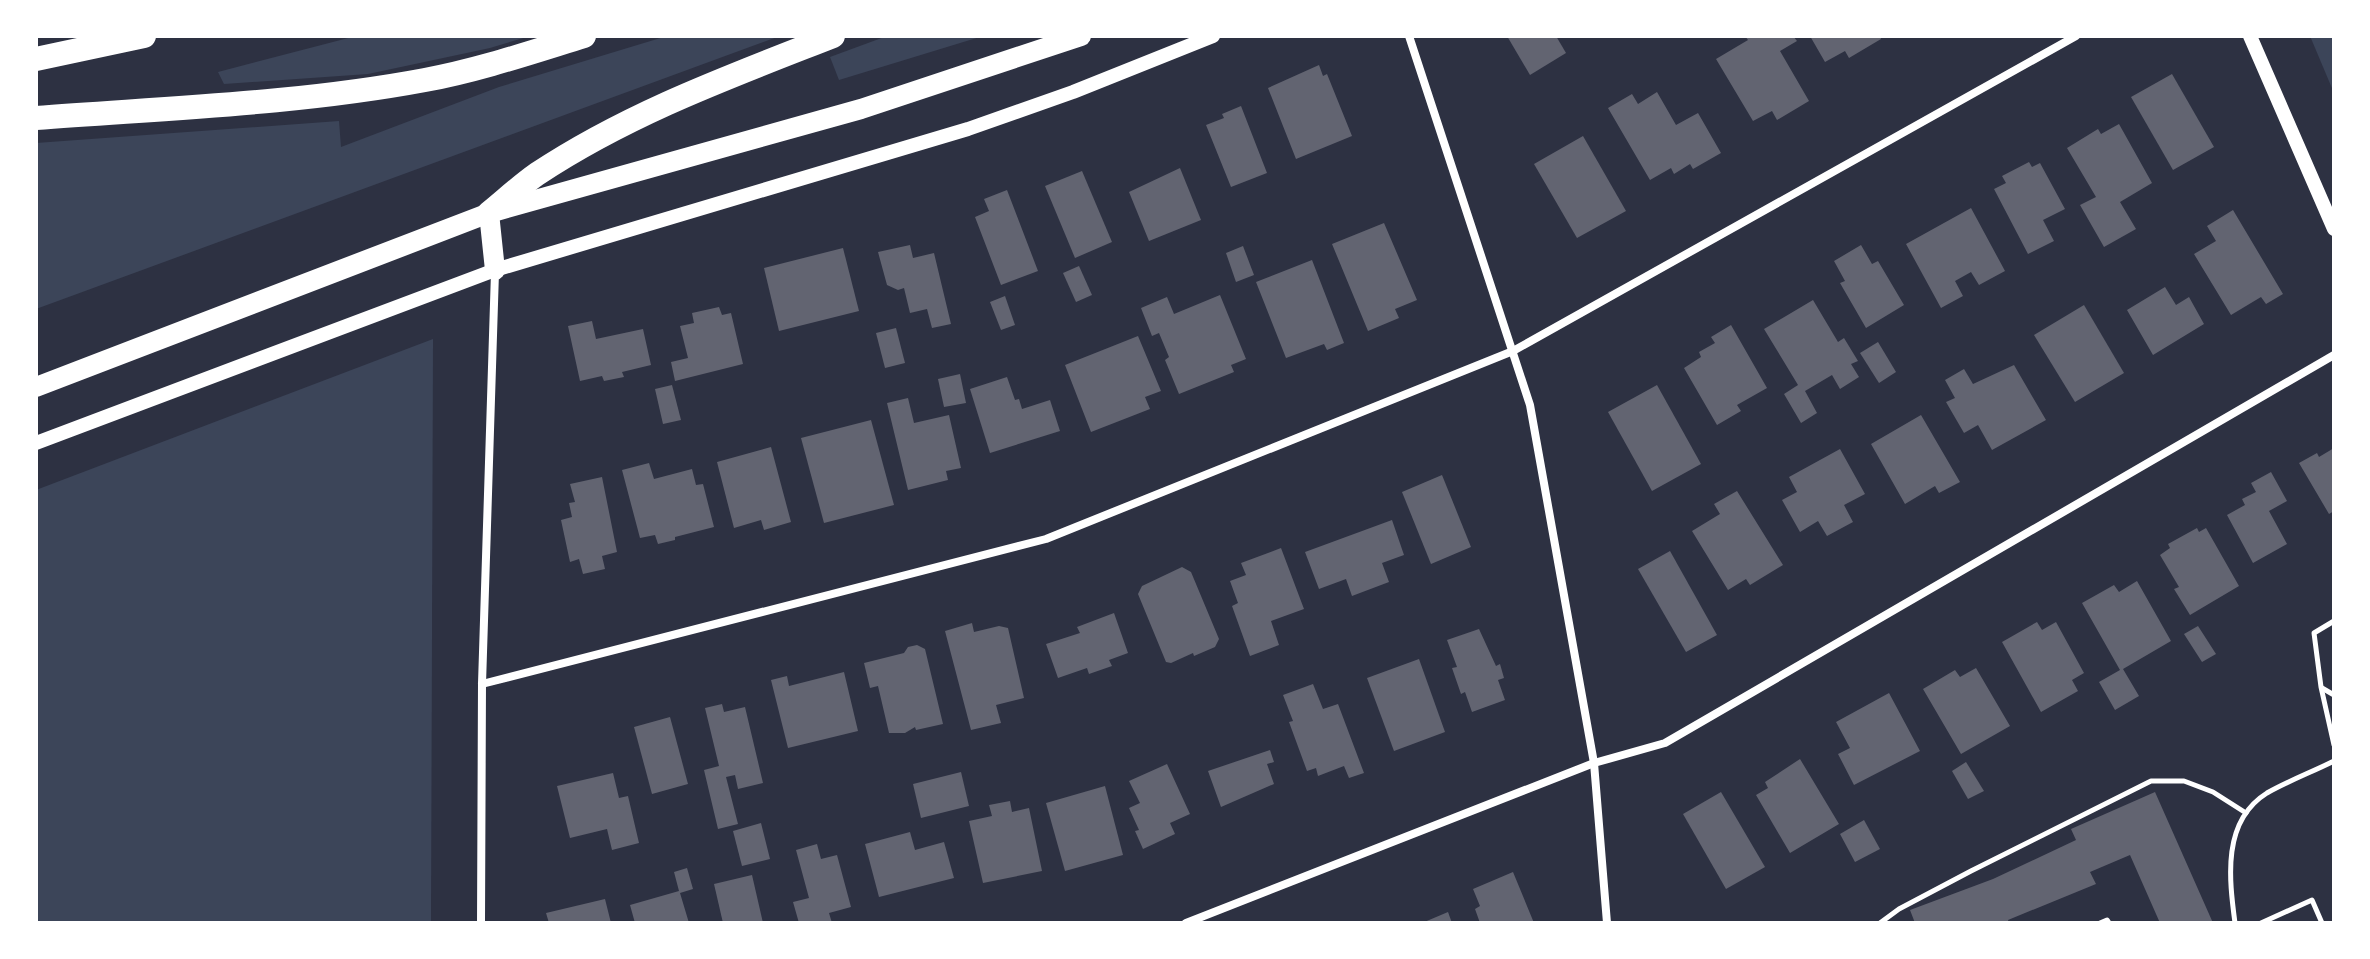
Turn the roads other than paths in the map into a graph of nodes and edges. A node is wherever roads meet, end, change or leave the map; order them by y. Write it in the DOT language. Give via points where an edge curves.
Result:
graph roads {
  1 [pos="144,36"];
  2 [pos="584,36"];
  3 [pos="833,36"];
  4 [pos="1081,36"];
  5 [pos="1213,36"];
  6 [pos="1409,36"];
  7 [pos="2076,36"];
  8 [pos="2250,36"];
  9 [pos="36,59"];
  10 [pos="36,118"];
  11 [pos="489,213"];
  12 [pos="2334,229"];
  13 [pos="495,270"];
  14 [pos="1513,351"];
  15 [pos="2334,355"];
  16 [pos="36,387"];
  17 [pos="36,443"];
  18 [pos="482,684"];
  19 [pos="1594,763"];
  20 [pos="481,923"];
  21 [pos="1186,923"];
  22 [pos="1607,923"];
  1 -- 9 [label="highway"];
  2 -- 10 [label="highway" via="480,67 334,95"];
  3 -- 11 [label="highway" via="622,124 535,176"];
  4 -- 11 [label="main road" via="861,109"];
  5 -- 13 [label="street" via="968,129"];
  6 -- 14 [label="street"];
  7 -- 14 [label="street"];
  8 -- 12 [label="street"];
  11 -- 13 [label="main road"];
  11 -- 16 [label="main road"];
  13 -- 17 [label="street"];
  13 -- 18 [label="street"];
  14 -- 18 [label="street" via="1046,539"];
  14 -- 19 [label="street" via="1530,405"];
  15 -- 19 [label="street" via="1665,743"];
  18 -- 20 [label="street"];
  19 -- 21 [label="street"];
  19 -- 22 [label="street"];
}
